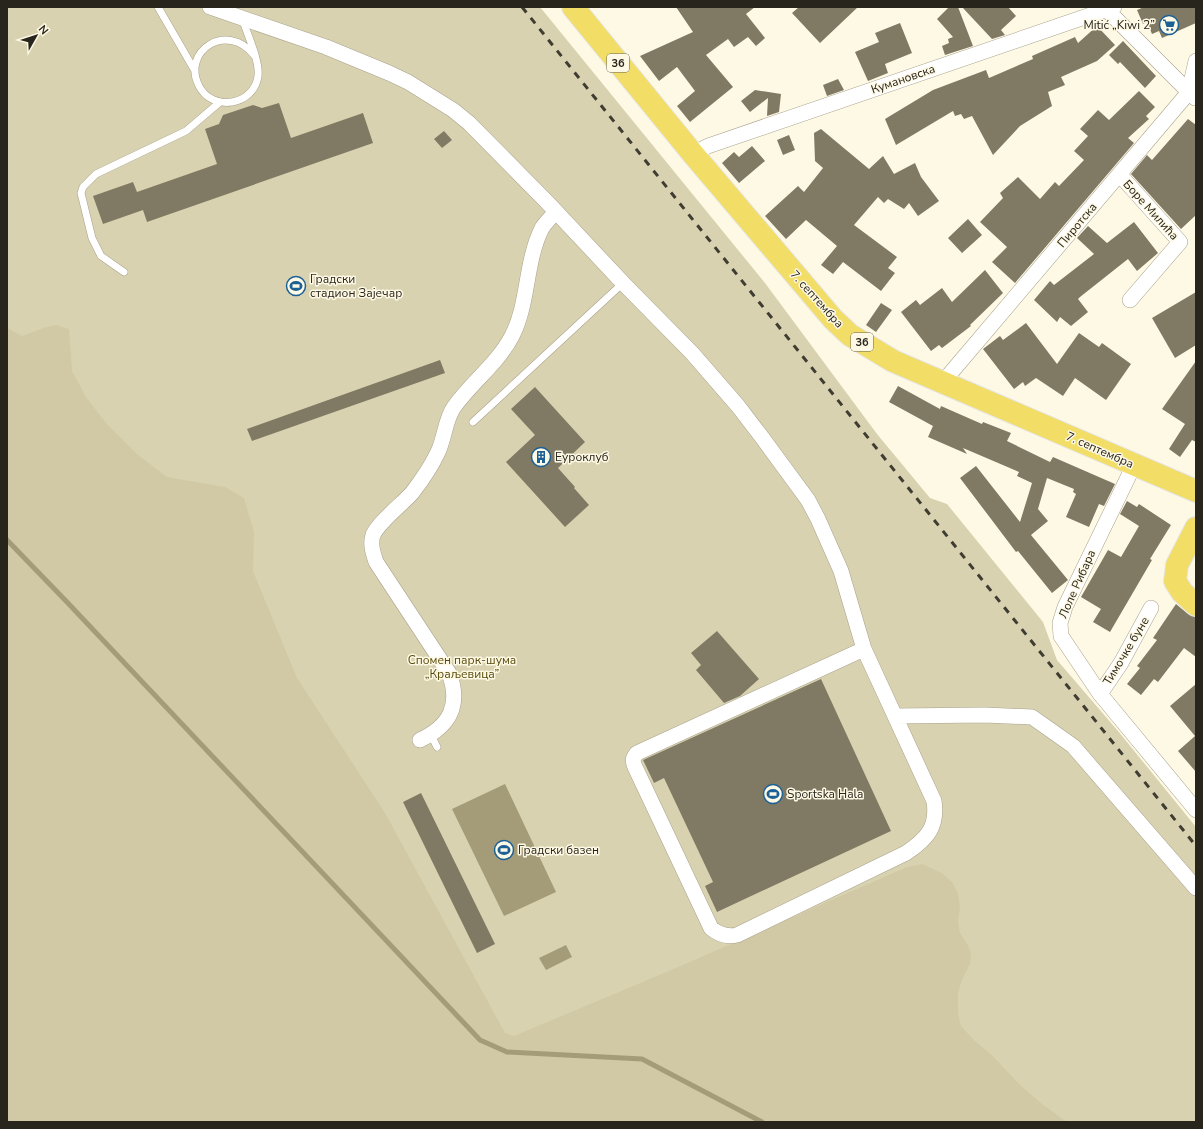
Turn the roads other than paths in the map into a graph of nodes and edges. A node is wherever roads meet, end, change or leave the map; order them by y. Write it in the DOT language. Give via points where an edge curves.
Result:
graph roads {
  1 [pos="158,7"];
  2 [pos="210,7"];
  3 [pos="573,7"];
  4 [pos="1108,8"];
  5 [pos="242,17"];
  6 [pos="254,55"];
  7 [pos="1196,61"];
  8 [pos="195,72"];
  9 [pos="1193,95"];
  10 [pos="220,102"];
  11 [pos="692,154"];
  12 [pos="1120,175"];
  13 [pos="556,212"];
  14 [pos="124,272"];
  15 [pos="623,284"];
  16 [pos="1130,300"];
  17 [pos="943,382"];
  18 [pos="473,422"];
  19 [pos="1134,465"];
  20 [pos="1191,489"];
  21 [pos="1196,507"];
  22 [pos="1196,528"];
  23 [pos="1196,605"];
  24 [pos="1151,608"];
  25 [pos="864,649"];
  26 [pos="1100,694"];
  27 [pos="896,716"];
  28 [pos="429,740"];
  29 [pos="1196,810"];
  30 [pos="1196,888"];
  1 -- 8 [label="lane"];
  2 -- 5 [label="street"];
  3 -- 11 [label="main road, 7. септембра / 36"];
  4 -- 9 [label="street"];
  4 -- 11 [label="street, Кумановска" via="708,146"];
  5 -- 6 [label="lane"];
  5 -- 13 [label="street" via="389,73 441,102 469,123"];
  6 -- 8 [label="lane" via="242,43 226,39 218,41 199,56"];
  6 -- 10 [label="lane" via="258,62 258,79 250,93 236,102"];
  7 -- 9 [label="street, Пиротска"];
  8 -- 10 [label="lane" via="202,91"];
  9 -- 12 [label="street, Пиротска"];
  10 -- 14 [label="lane" via="186,131 96,174 83,187 81,194 92,238 101,256"];
  11 -- 17 [label="main road, 7. септембра / 36" via="812,296 850,335 893,361"];
  12 -- 16 [label="street, Боре Милића" via="1180,242"];
  12 -- 17 [label="street, Пиротска"];
  13 -- 15 [label="street"];
  13 -- 28 [label="street" via="543,227 536,243 519,318 512,336 499,357 454,407 430,468 412,493 378,527 373,536 373,554 376,562 449,673 454,686 450,714"];
  15 -- 18 [label="lane"];
  15 -- 25 [label="street" via="692,354 738,406 808,500 841,570"];
  17 -- 19 [label="main road, 7. септембра / 36"];
  19 -- 20 [label="main road, 7. септембра / 36"];
  19 -- 26 [label="street, Лоле Рибара" via="1064,607 1060,623 1061,636"];
  20 -- 21 [label="main road, 36"];
  22 -- 23 [label="main road" via="1177,565 1174,581"];
  24 -- 26 [label="street, Тимочке буне" via="1121,663"];
  25 -- 27 [label="street"];
  25 -- 27 [label="street" via="633,757 634,767 711,928 727,936 737,935 920,844 935,819 934,801"];
  26 -- 29 [label="street, Лоле Рибара"];
  27 -- 30 [label="street" via="1032,717 1073,746"];
}
